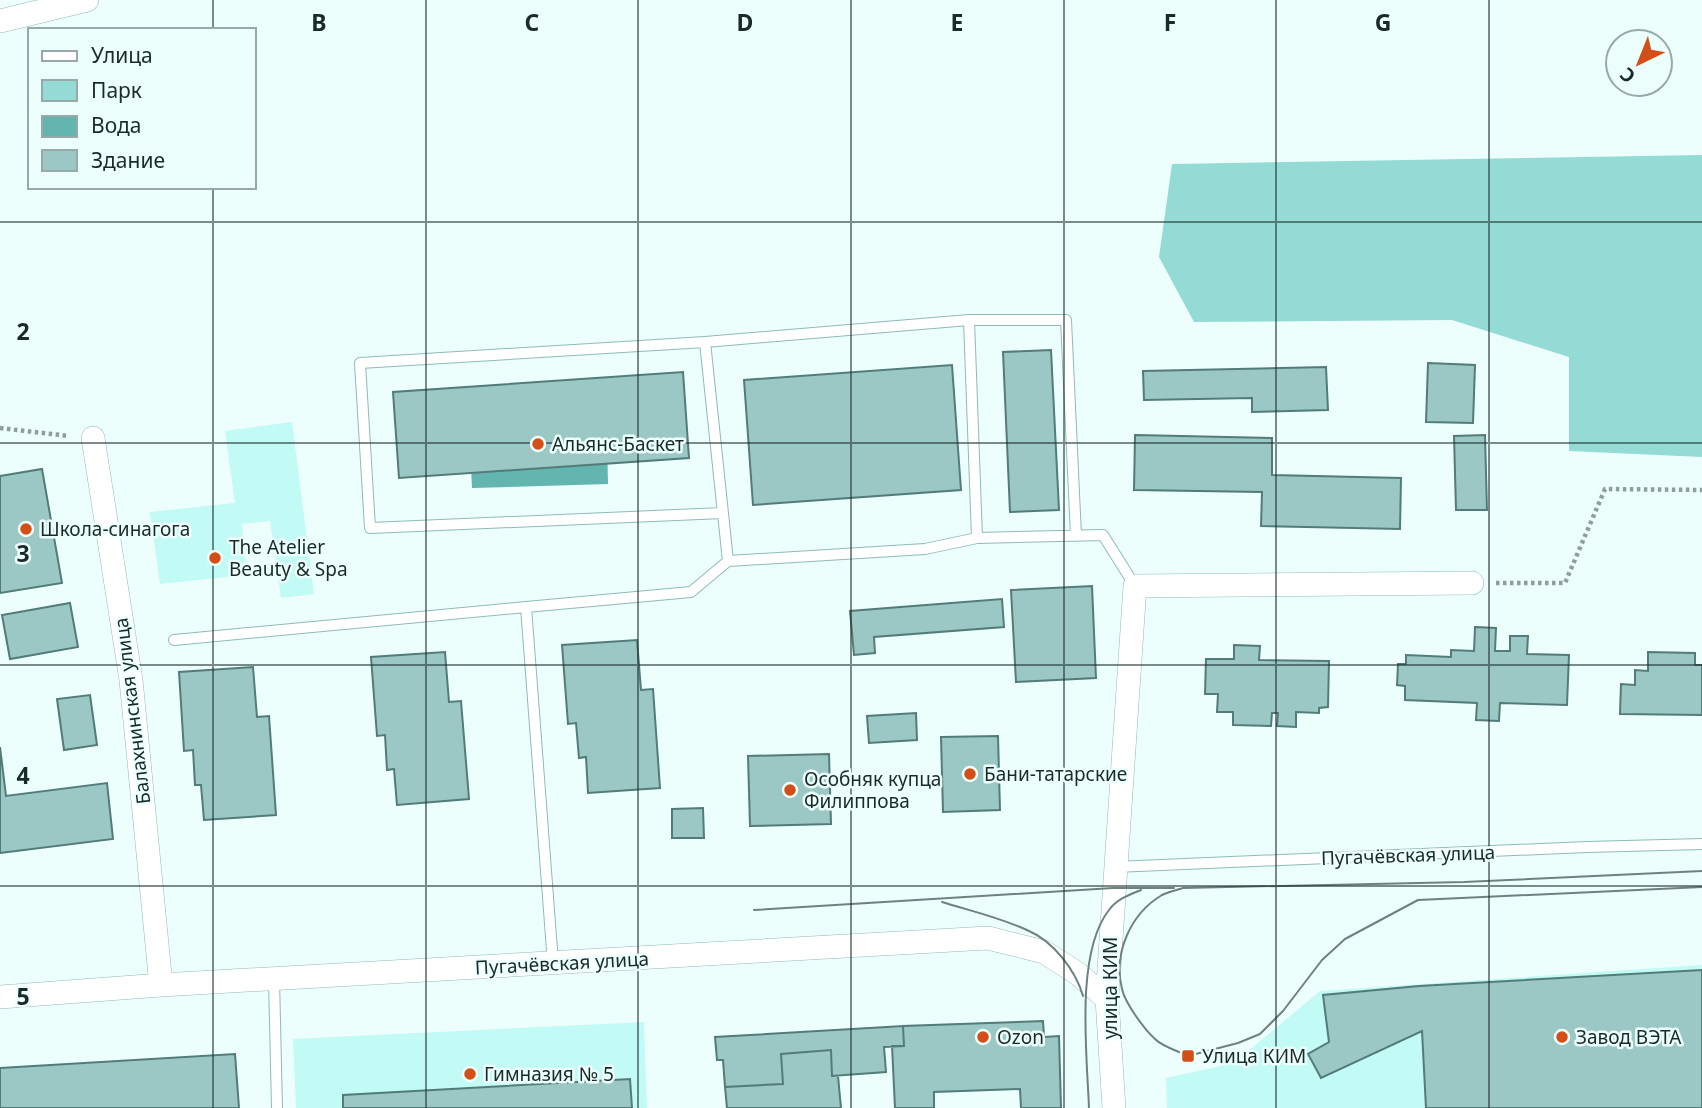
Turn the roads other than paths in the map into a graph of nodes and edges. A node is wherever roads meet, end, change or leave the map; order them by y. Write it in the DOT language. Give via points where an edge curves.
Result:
graph roads {
  1 [pos="87,0"];
  2 [pos="0,21"];
  3 [pos="969,320"];
  4 [pos="705,342"];
  5 [pos="93,438"];
  6 [pos="723,513"];
  7 [pos="1076,536"];
  8 [pos="977,538"];
  9 [pos="728,561"];
  10 [pos="1472,583"];
  11 [pos="1135,586"];
  12 [pos="526,607"];
  13 [pos="174,640"];
  14 [pos="1702,844"];
  15 [pos="1115,867"];
  16 [pos="553,963"];
  17 [pos="274,979"];
  18 [pos="161,985"];
  19 [pos="0,997"];
  20 [pos="1107,999"];
  21 [pos="277,1108"];
  22 [pos="1114,1108"];
  1 -- 2 [label="street"];
  3 -- 4 [label="lane"];
  3 -- 7 [label="lane" via="1066,320"];
  3 -- 8 [label="lane"];
  4 -- 6 [label="lane"];
  4 -- 6 [label="lane" via="360,363 370,528"];
  5 -- 18 [label="street, Балахнинская улица" via="131,680"];
  6 -- 9 [label="lane"];
  7 -- 8 [label="lane"];
  7 -- 11 [label="lane" via="1103,536"];
  8 -- 9 [label="lane" via="925,550"];
  9 -- 12 [label="lane" via="691,592"];
  10 -- 11 [label="street"];
  11 -- 15 [label="street, улица КИМ"];
  12 -- 13 [label="lane"];
  12 -- 16 [label="lane"];
  14 -- 15 [label="lane, Пугачёвская улица"];
  15 -- 20 [label="street, улица КИМ"];
  16 -- 17 [label="street, Пугачёвская улица"];
  16 -- 20 [label="street, Пугачёвская улица" via="988,938 1044,952"];
  17 -- 18 [label="street, Пугачёвская улица"];
  17 -- 21 [label="lane"];
  18 -- 19 [label="street, Пугачёвская улица"];
  20 -- 22 [label="street, улица КИМ"];
}
